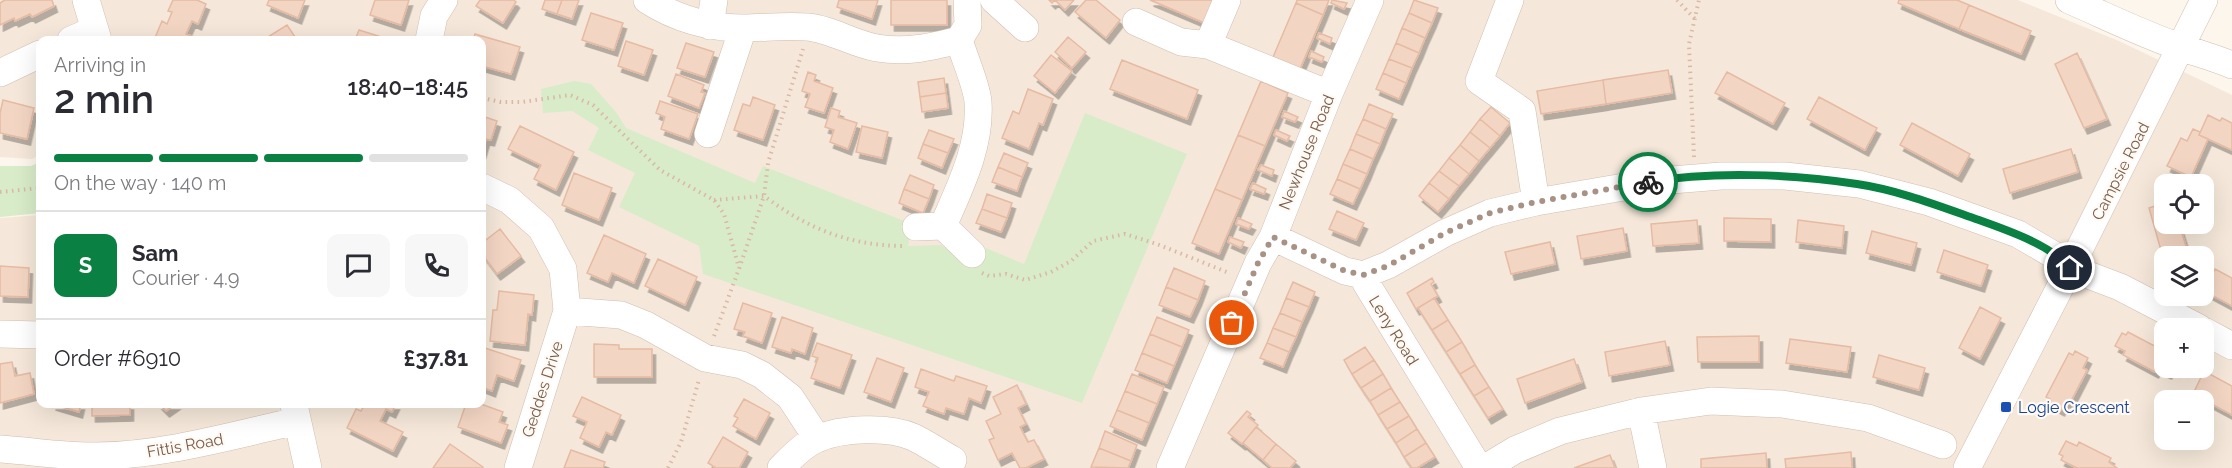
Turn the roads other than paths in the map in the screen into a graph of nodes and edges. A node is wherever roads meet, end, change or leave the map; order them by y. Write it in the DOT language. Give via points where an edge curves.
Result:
graph roads {
  1 [pos="86,0"];
  2 [pos="444,0"];
  3 [pos="647,0"];
  4 [pos="967,0"];
  5 [pos="994,0"];
  6 [pos="1227,0"];
  7 [pos="1370,0"];
  8 [pos="1510,0"];
  9 [pos="2069,0"];
  10 [pos="2204,0"];
  11 [pos="712,13"];
  12 [pos="1136,22"];
  13 [pos="742,28"];
  14 [pos="1024,28"];
  15 [pos="88,36"];
  16 [pos="430,36"];
  17 [pos="959,40"];
  18 [pos="1208,45"];
  19 [pos="2181,48"];
  20 [pos="36,56"];
  21 [pos="2232,65"];
  22 [pos="0,73"];
  23 [pos="1329,94"];
  24 [pos="708,134"];
  25 [pos="486,189"];
  26 [pos="1536,202"];
  27 [pos="943,226"];
  28 [pos="916,227"];
  29 [pos="1273,237"];
  30 [pos="972,254"];
  31 [pos="2070,268"];
  32 [pos="1363,275"];
  33 [pos="567,311"];
  34 [pos="2180,318"];
  35 [pos="0,334"];
  36 [pos="36,335"];
  37 [pos="2214,336"];
  38 [pos="2232,346"];
  39 [pos="1641,411"];
  40 [pos="295,412"];
  41 [pos="817,438"];
  42 [pos="1943,445"];
  43 [pos="0,449"];
  44 [pos="952,460"];
  45 [pos="1975,465"];
  46 [pos="308,468"];
  47 [pos="518,468"];
  48 [pos="781,468"];
  49 [pos="1170,468"];
  50 [pos="1479,468"];
  51 [pos="1485,468"];
  52 [pos="1653,468"];
  1 -- 15 [label="street"];
  2 -- 16 [label="street" via="434,16"];
  3 -- 11 [label="street" via="664,11"];
  4 -- 17 [label="street" via="968,26"];
  5 -- 14 [label="street"];
  6 -- 18 [label="street"];
  7 -- 23 [label="street, Newhouse Road"];
  8 -- 26 [label="street" via="1479,81 1522,111"];
  9 -- 19 [label="street"];
  10 -- 19 [label="street, Campsie Road"];
  11 -- 13 [label="street"];
  12 -- 18 [label="street" via="1181,42"];
  13 -- 17 [label="street" via="810,27 877,48 920,50"];
  13 -- 24 [label="street"];
  17 -- 27 [label="street" via="978,100 976,140"];
  18 -- 23 [label="street"];
  19 -- 21 [label="street"];
  19 -- 31 [label="street, Campsie Road"];
  20 -- 22 [label="street"];
  23 -- 29 [label="street, Newhouse Road"];
  25 -- 33 [label="street, Geddes Drive" via="509,200 541,228 563,269"];
  26 -- 31 [label="street" via="1695,178 1785,176 1859,184 1929,202 2018,234"];
  26 -- 32 [label="street" via="1490,213"];
  27 -- 28 [label="street"];
  27 -- 30 [label="street"];
  29 -- 32 [label="street, Leny Road" via="1345,271"];
  29 -- 49 [label="street, Newhouse Road" via="1258,263"];
  31 -- 34 [label="street" via="2120,287"];
  31 -- 45 [label="street, Campsie Road"];
  32 -- 50 [label="street, Leny Road"];
  33 -- 41 [label="street" via="621,315 705,358 742,365 762,375 790,397"];
  33 -- 47 [label="street, Geddes Drive"];
  35 -- 36 [label="street"];
  37 -- 38 [label="street"];
  39 -- 42 [label="street" via="1711,401 1782,404 1868,418"];
  39 -- 51 [label="street" via="1560,431"];
  39 -- 52 [label="street"];
  40 -- 43 [label="street, Fittis Road" via="189,447 137,454 95,456"];
  40 -- 46 [label="street"];
  41 -- 44 [label="street" via="847,431 879,430 911,436"];
  41 -- 48 [label="street"];
}
